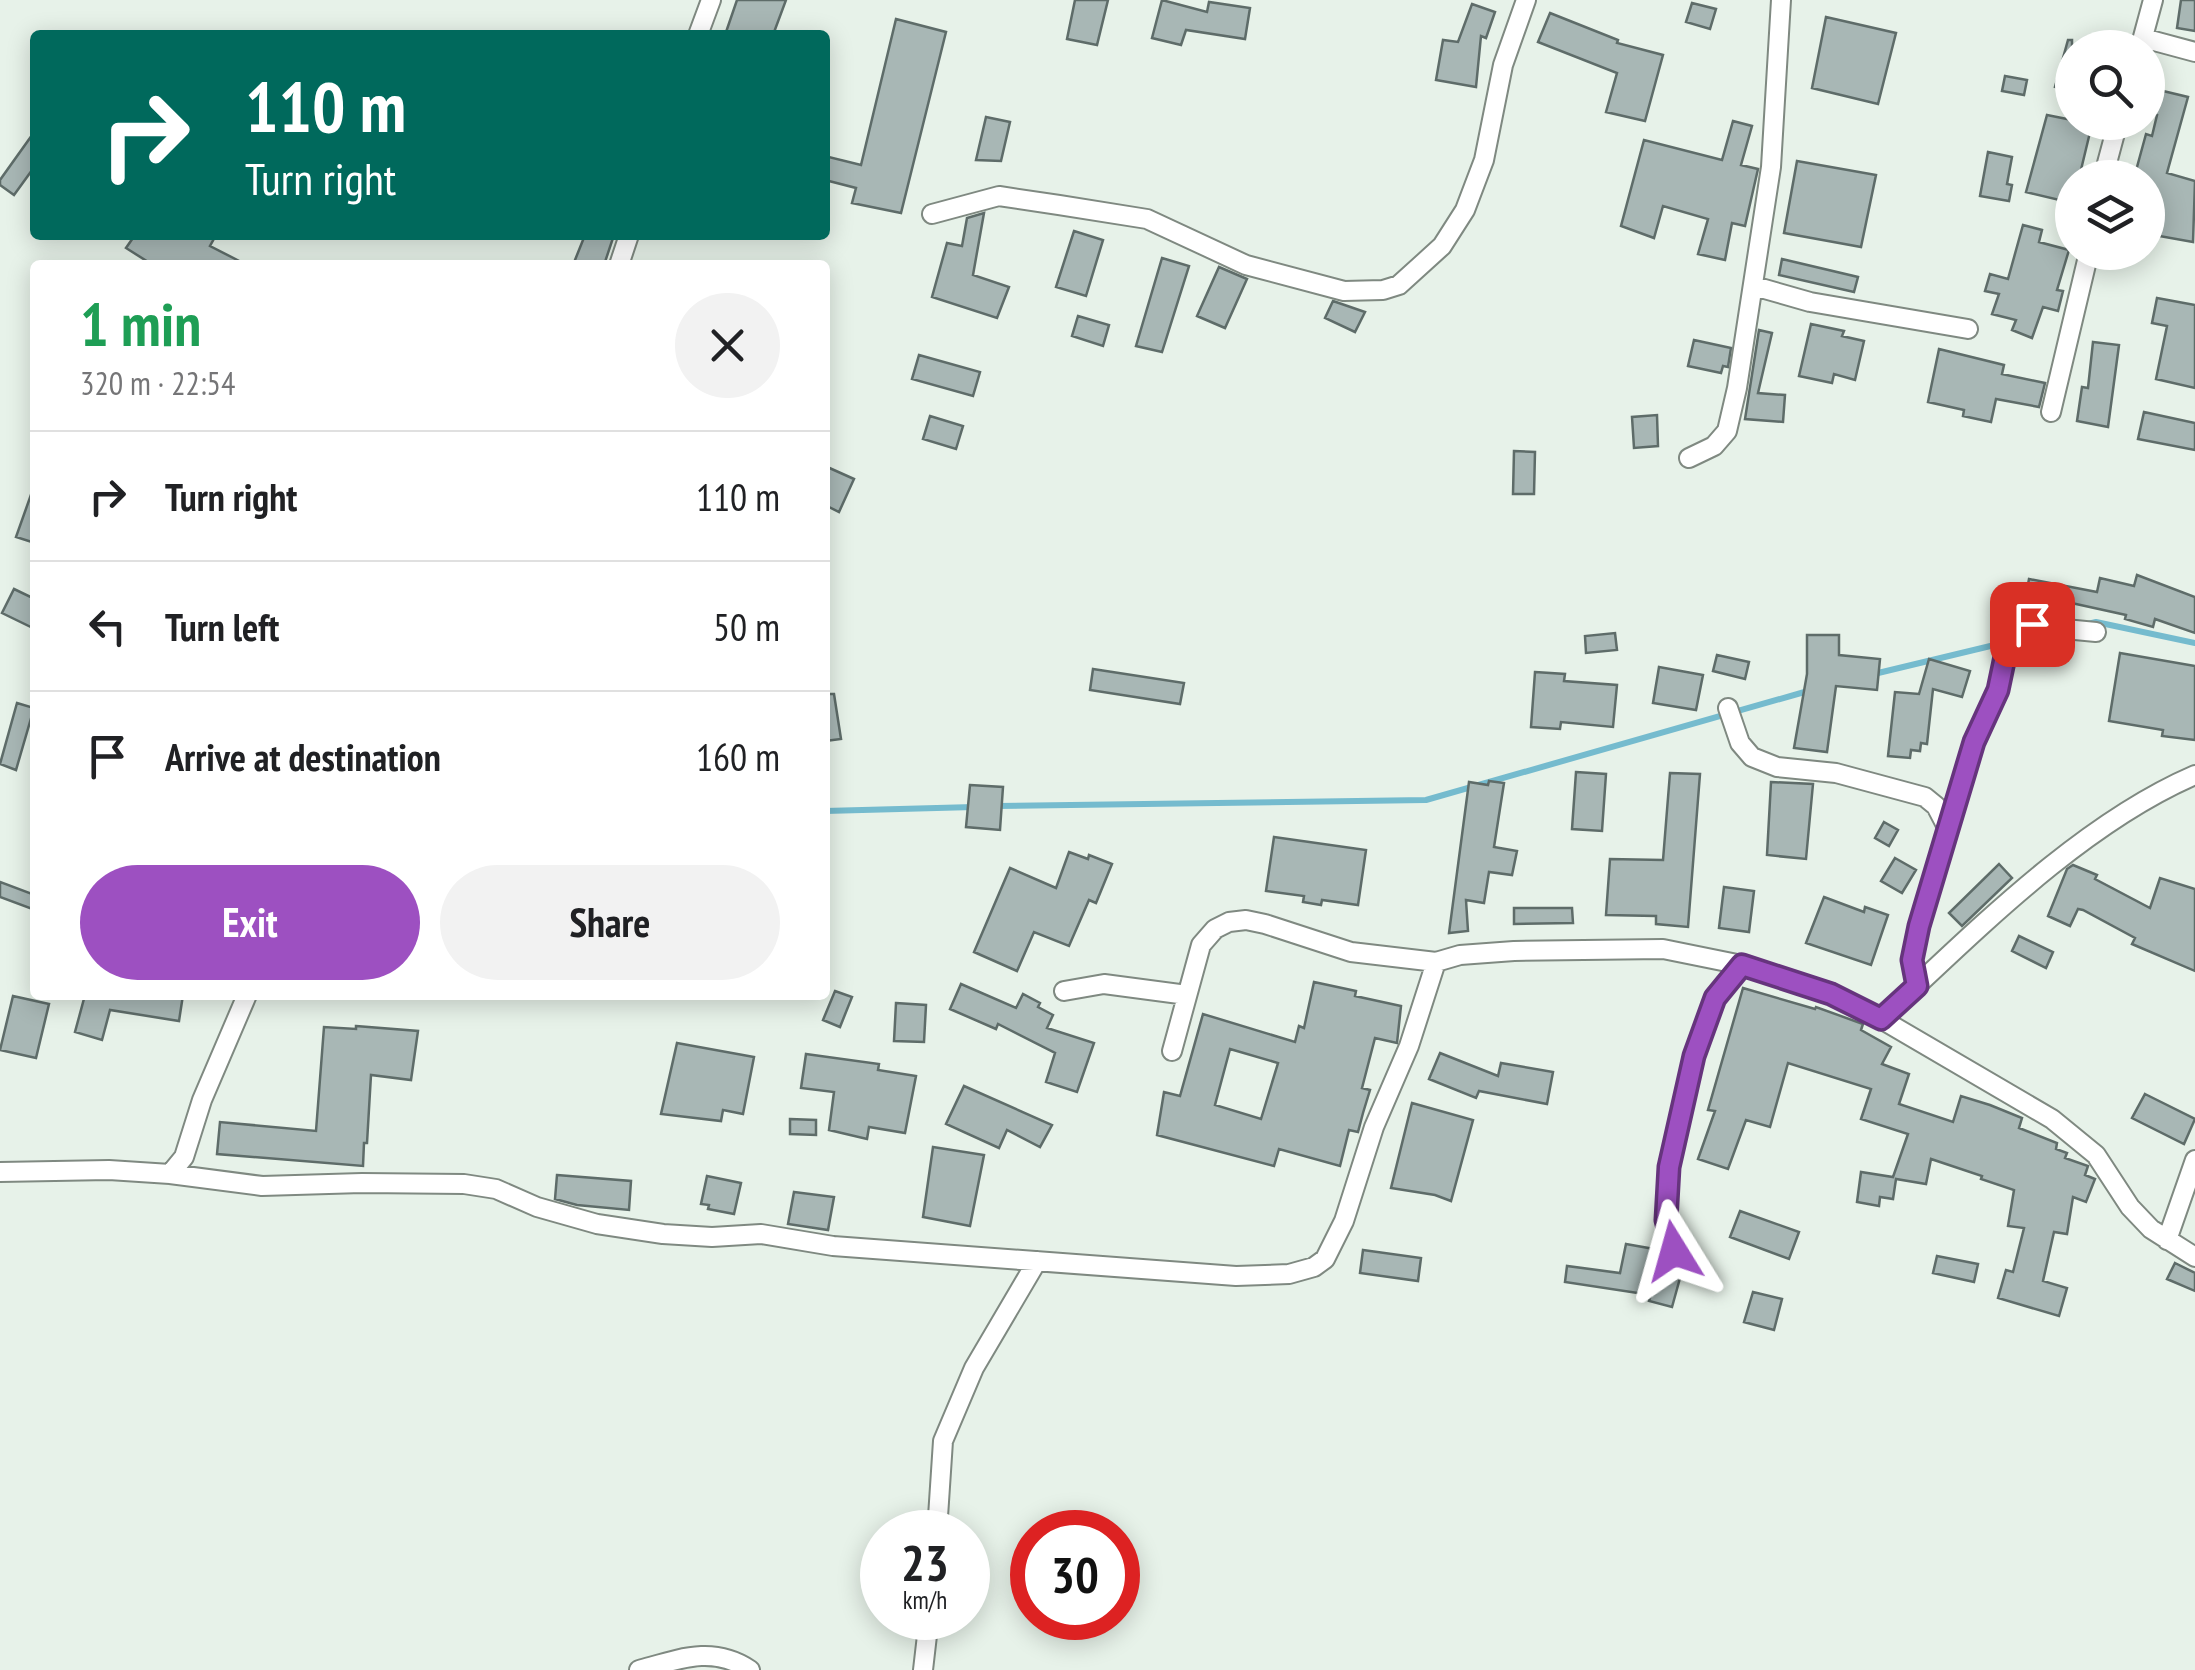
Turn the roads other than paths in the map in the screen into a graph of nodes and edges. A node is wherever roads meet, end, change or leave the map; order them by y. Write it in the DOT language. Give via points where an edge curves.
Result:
graph roads {
  1 [pos="712,0"];
  2 [pos="1526,0"];
  3 [pos="1781,0"];
  4 [pos="2153,0"];
  5 [pos="700,30"];
  6 [pos="2145,30"];
  7 [pos="2165,47"];
  8 [pos="2195,52"];
  9 [pos="932,214"];
  10 [pos="2085,270"];
  11 [pos="1754,286"];
  12 [pos="1968,328"];
  13 [pos="2051,412"];
  14 [pos="1689,458"];
  15 [pos="2096,632"];
  16 [pos="1728,708"];
  17 [pos="2195,775"];
  18 [pos="1948,829"];
  19 [pos="1436,962"];
  20 [pos="1742,965"];
  21 [pos="1917,986"];
  22 [pos="1064,991"];
  23 [pos="1188,995"];
  24 [pos="246,1000"];
  25 [pos="1881,1019"];
  26 [pos="1172,1051"];
  27 [pos="184,1158"];
  28 [pos="2195,1160"];
  29 [pos="0,1172"];
  30 [pos="170,1174"];
  31 [pos="197,1178"];
  32 [pos="2166,1240"];
  33 [pos="1674,1251"];
  34 [pos="2195,1257"];
  35 [pos="1038,1261"];
  36 [pos="938,1510"];
  37 [pos="926,1640"];
  38 [pos="639,1670"];
  39 [pos="750,1670"];
  40 [pos="923,1670"];
  1 -- 5 [label="street"];
  2 -- 9 [label="street" via="1466,210 1442,246 1399,285 1344,291 1246,265 1147,219 999,196"];
  3 -- 11 [label="street" via="1771,167"];
  4 -- 6 [label="street"];
  7 -- 8 [label="street"];
  10 -- 13 [label="street"];
  11 -- 12 [label="street"];
  11 -- 14 [label="street" via="1727,431"];
  15 -- 18 [label="street" via="2032,624 2016,632"];
  16 -- 18 [label="street" via="1752,757 1924,796"];
  17 -- 21 [label="street" via="2106,826 2000,908"];
  18 -- 21 [label="street" via="1912,960"];
  19 -- 20 [label="street" via="1514,950 1663,949"];
  19 -- 23 [label="street" via="1351,952 1265,924 1229,922 1202,945"];
  19 -- 35 [label="street" via="1325,1259 1289,1274 1236,1276"];
  20 -- 25 [label="street" via="1831,994"];
  20 -- 33 [label="street" via="1715,998 1694,1056 1669,1167 1666,1220"];
  21 -- 25 [label="street"];
  22 -- 23 [label="street" via="1104,984"];
  23 -- 26 [label="street"];
  24 -- 27 [label="street"];
  25 -- 32 [label="street" via="2052,1118 2096,1156 2130,1208"];
  27 -- 30 [label="street"];
  27 -- 31 [label="street"];
  28 -- 32 [label="street"];
  29 -- 30 [label="street"];
  30 -- 31 [label="street"];
  31 -- 35 [label="street" via="262,1186 464,1184 598,1224 663,1234 761,1234"];
  32 -- 34 [label="street"];
  35 -- 36 [label="street" via="974,1368 943,1441"];
  37 -- 40 [label="street"];
  38 -- 39 [label="street" via="695,1654"];
}
